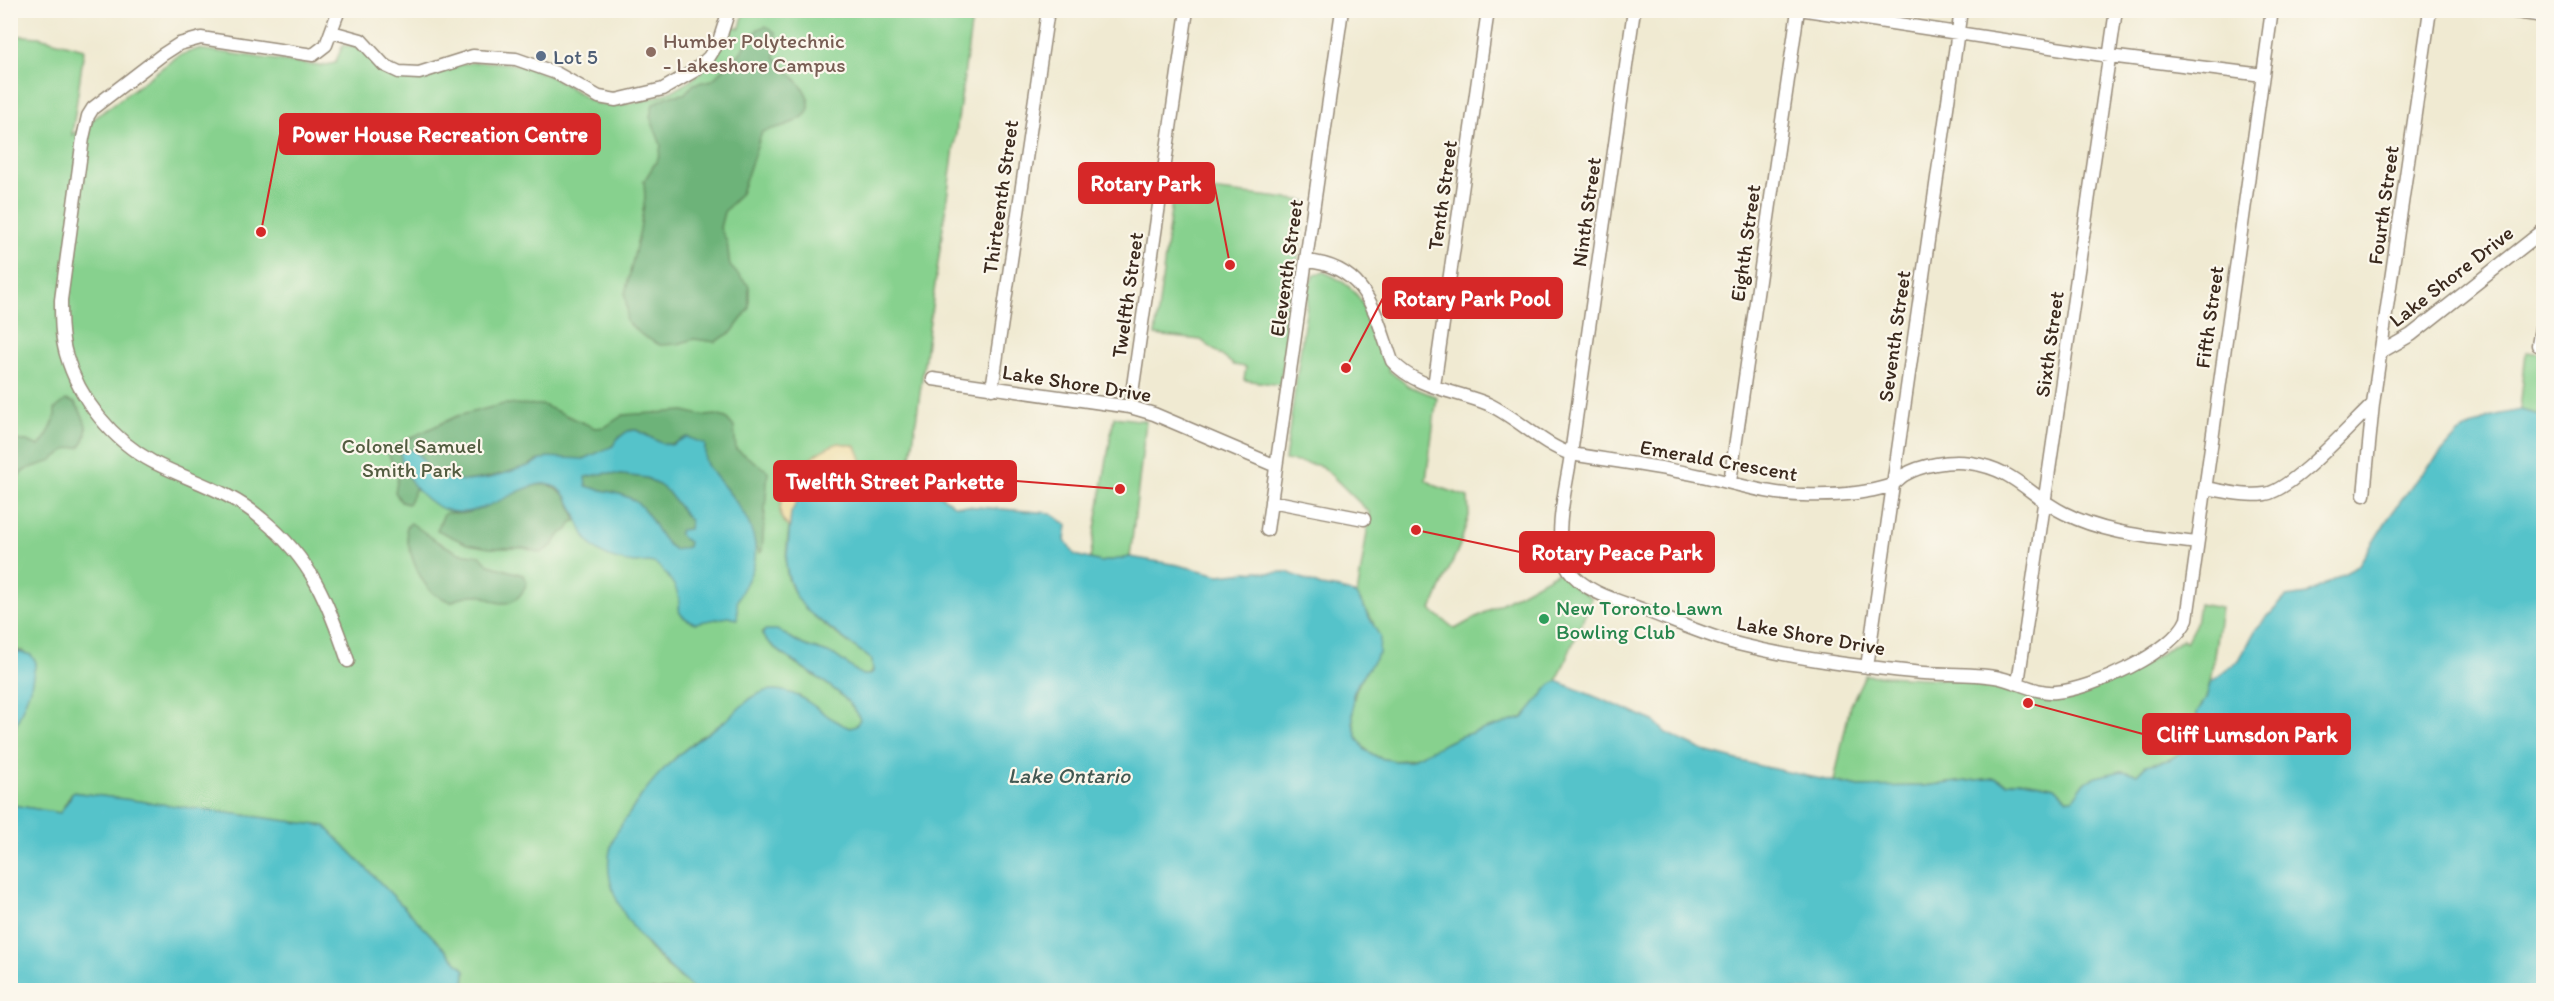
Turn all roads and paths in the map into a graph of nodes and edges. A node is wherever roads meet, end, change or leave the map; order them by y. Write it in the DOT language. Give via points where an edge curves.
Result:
graph roads {
  1 [pos="339,10"];
  2 [pos="729,10"];
  3 [pos="1048,10"];
  4 [pos="1187,10"];
  5 [pos="1342,10"];
  6 [pos="1488,10"];
  7 [pos="1634,10"];
  8 [pos="1798,10"];
  9 [pos="1806,10"];
  10 [pos="1961,10"];
  11 [pos="2115,10"];
  12 [pos="2272,10"];
  13 [pos="2430,10"];
  14 [pos="2502,10"];
  15 [pos="2544,16"];
  16 [pos="332,32"];
  17 [pos="1958,32"];
  18 [pos="2109,56"];
  19 [pos="2263,75"];
  20 [pos="2544,230"];
  21 [pos="1306,261"];
  22 [pos="2544,311"];
  23 [pos="2538,345"];
  24 [pos="2381,352"];
  25 [pos="933,380"];
  26 [pos="1434,386"];
  27 [pos="992,389"];
  28 [pos="2373,404"];
  29 [pos="1130,407"];
  30 [pos="1571,454"];
  31 [pos="1276,466"];
  32 [pos="1730,482"];
  33 [pos="1891,485"];
  34 [pos="2205,488"];
  35 [pos="2364,495"];
  36 [pos="1271,501"];
  37 [pos="2046,501"];
  38 [pos="1364,519"];
  39 [pos="1267,530"];
  40 [pos="2196,543"];
  41 [pos="2183,628"];
  42 [pos="348,661"];
  43 [pos="1867,667"];
  44 [pos="2018,683"];
  1 -- 16 [label="street"];
  2 -- 16 [label="street" via="719,40 694,71 663,89 616,100 599,97 556,72 516,58 473,56 419,73 399,72 384,65 361,40"];
  3 -- 27 [label="street, Thirteenth Street"];
  4 -- 29 [label="street, Twelfth Street"];
  5 -- 21 [label="street, Eleventh Street"];
  6 -- 26 [label="street, Tenth Street"];
  7 -- 30 [label="street, Ninth Street"];
  8 -- 32 [label="street, Eighth Street"];
  9 -- 17 [label="street"];
  10 -- 17 [label="street, Seventh Street"];
  11 -- 18 [label="street, Sixth Street"];
  12 -- 19 [label="street, Fifth Street"];
  13 -- 24 [label="street, Fourth Street"];
  14 -- 15 [label="street"];
  16 -- 42 [label="street" via="326,45 313,55 201,38 179,44 93,108 83,138 61,320 66,355 77,382 105,424 153,462 220,491 264,520 312,573"];
  17 -- 18 [label="street"];
  17 -- 33 [label="street, Seventh Street"];
  18 -- 19 [label="street"];
  18 -- 37 [label="street, Sixth Street"];
  19 -- 34 [label="street, Fifth Street"];
  20 -- 24 [label="street, Lake Shore Drive" via="2411,335"];
  21 -- 26 [label="street" via="1329,266 1358,285 1375,310 1392,361 1404,372"];
  21 -- 31 [label="street, Eleventh Street"];
  22 -- 23 [label="street"];
  24 -- 28 [label="street, Fourth Street"];
  25 -- 27 [label="street, Lake Shore Drive"];
  26 -- 30 [label="street" via="1490,405 1544,442"];
  27 -- 29 [label="street, Lake Shore Drive"];
  28 -- 34 [label="street" via="2275,492 2257,495"];
  28 -- 35 [label="street, Fourth Street"];
  29 -- 31 [label="street, Lake Shore Drive"];
  30 -- 32 [label="street, Emerald Crescent"];
  30 -- 43 [label="street, Lake Shore Drive" via="1559,538 1568,568 1584,585 1742,645"];
  31 -- 36 [label="street, Eleventh Street"];
  32 -- 33 [label="street, Emerald Crescent" via="1803,496"];
  33 -- 37 [label="street, Emerald Crescent" via="1920,469 1968,463 2008,474"];
  33 -- 43 [label="street, Seventh Street"];
  34 -- 40 [label="street, Fifth Street"];
  36 -- 38 [label="street"];
  36 -- 39 [label="street, Eleventh Street"];
  37 -- 40 [label="street, Emerald Crescent" via="2064,513 2105,529"];
  37 -- 44 [label="street, Sixth Street"];
  40 -- 41 [label="street, Fifth Street"];
  41 -- 44 [label="street, Lake Shore Drive" via="2145,658 2069,691 2052,693"];
  43 -- 44 [label="street, Lake Shore Drive" via="1993,677"];
}
